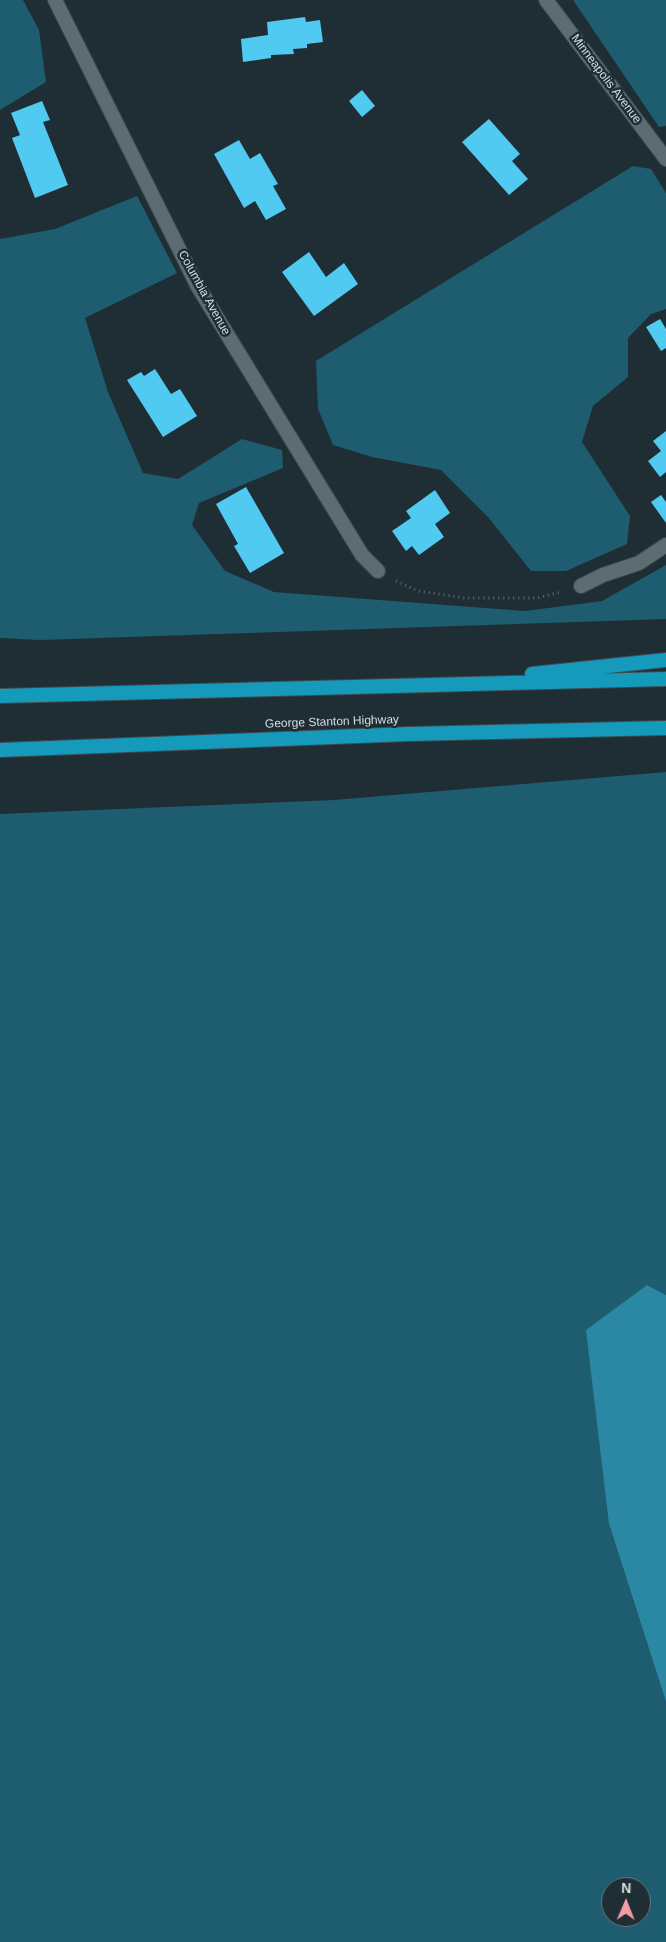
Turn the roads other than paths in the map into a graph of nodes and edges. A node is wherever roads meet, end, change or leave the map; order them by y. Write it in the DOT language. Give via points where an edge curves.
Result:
graph roads {
  1 [pos="55,0"];
  2 [pos="546,0"];
  3 [pos="666,159"];
  4 [pos="666,546"];
  5 [pos="378,571"];
  6 [pos="580,586"];
  7 [pos="666,660"];
  8 [pos="666,679"];
  9 [pos="426,685"];
  10 [pos="0,696"];
  11 [pos="666,728"];
  12 [pos="0,750"];
  1 -- 5 [label="street, Columbia Avenue" via="196,285 362,555"];
  2 -- 3 [label="street, Minneapolis Avenue"];
  4 -- 6 [label="street" via="640,563"];
  7 -- 9 [label="highway"];
  8 -- 9 [label="highway"];
  9 -- 10 [label="highway"];
  11 -- 12 [label="highway, George Stanton Highway"];
}
